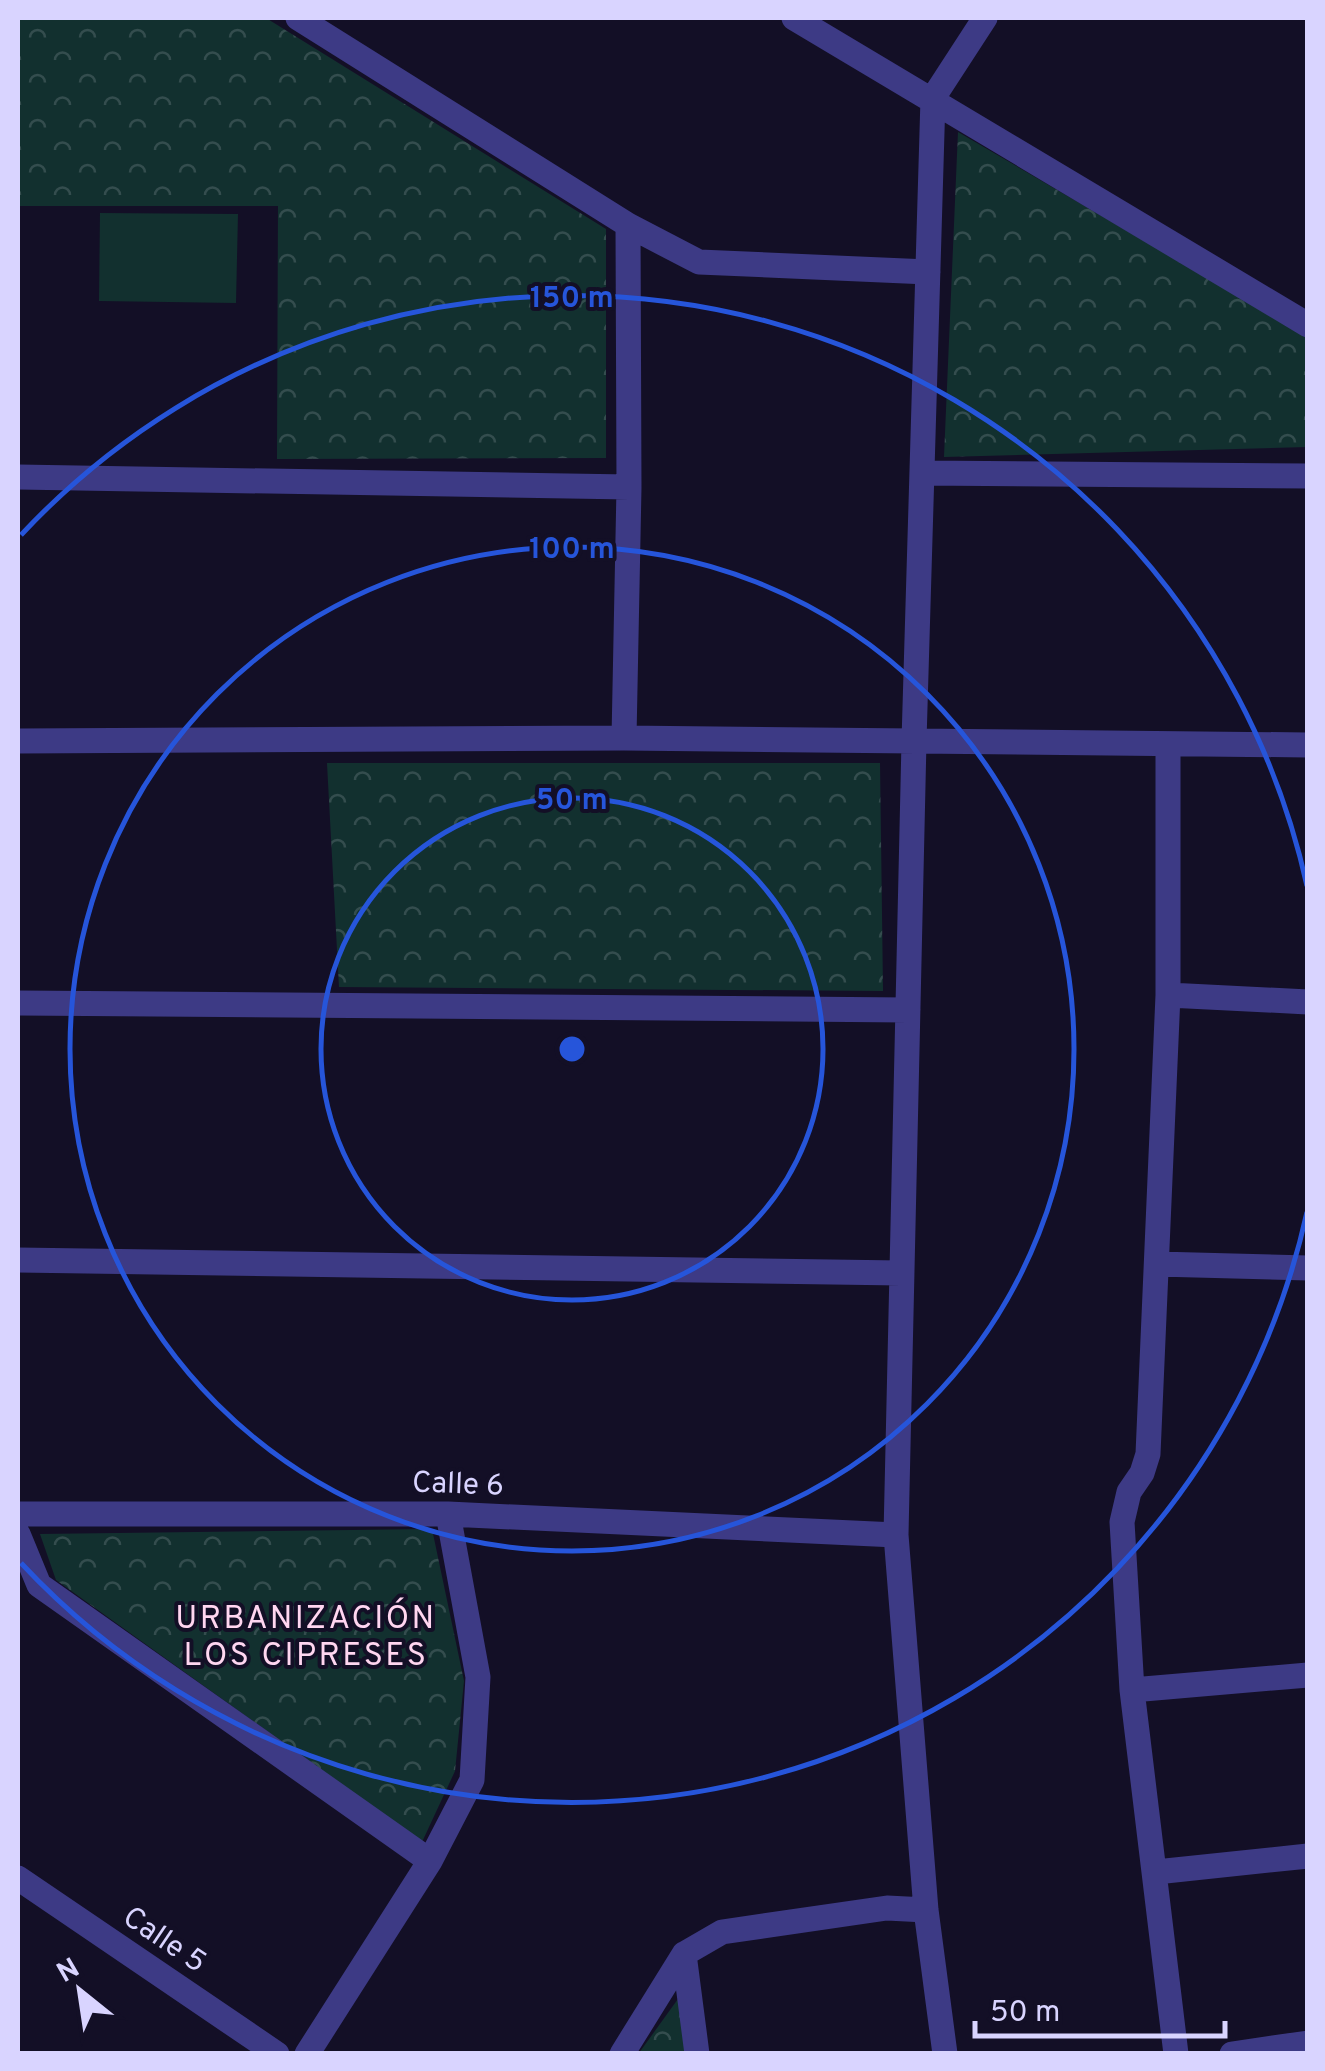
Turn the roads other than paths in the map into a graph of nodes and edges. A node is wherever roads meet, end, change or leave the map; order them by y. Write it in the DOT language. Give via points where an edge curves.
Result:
graph roads {
  1 [pos="298,18"];
  2 [pos="794,18"];
  3 [pos="985,18"];
  4 [pos="933,98"];
  5 [pos="628,225"];
  6 [pos="928,272"];
  7 [pos="1308,325"];
  8 [pos="922,472"];
  9 [pos="18,476"];
  10 [pos="1308,476"];
  11 [pos="629,486"];
  12 [pos="624,738"];
  13 [pos="18,741"];
  14 [pos="914,741"];
  15 [pos="1168,744"];
  16 [pos="1308,745"];
  17 [pos="1168,995"];
  18 [pos="1308,1002"];
  19 [pos="18,1004"];
  20 [pos="908,1010"];
  21 [pos="18,1260"];
  22 [pos="1157,1264"];
  23 [pos="1308,1268"];
  24 [pos="902,1273"];
  25 [pos="18,1514"];
  26 [pos="448,1514"];
  27 [pos="18,1534"];
  28 [pos="896,1535"];
  29 [pos="1308,1674"];
  30 [pos="1132,1690"];
  31 [pos="1308,1856"];
  32 [pos="430,1861"];
  33 [pos="1156,1872"];
  34 [pos="18,1878"];
  35 [pos="926,1910"];
  36 [pos="684,1954"];
  37 [pos="1308,2043"];
  38 [pos="277,2054"];
  39 [pos="307,2054"];
  40 [pos="622,2054"];
  41 [pos="698,2054"];
  42 [pos="945,2054"];
  43 [pos="1176,2054"];
  44 [pos="1232,2054"];
  1 -- 5 [label="street"];
  2 -- 4 [label="street"];
  3 -- 4 [label="street"];
  4 -- 6 [label="street"];
  4 -- 7 [label="street"];
  5 -- 6 [label="street" via="699,262"];
  5 -- 11 [label="street"];
  6 -- 8 [label="street"];
  8 -- 10 [label="street"];
  8 -- 14 [label="street"];
  9 -- 11 [label="street"];
  11 -- 12 [label="street"];
  12 -- 13 [label="street"];
  12 -- 14 [label="street"];
  14 -- 15 [label="street"];
  14 -- 20 [label="street"];
  15 -- 16 [label="street"];
  15 -- 17 [label="street"];
  17 -- 18 [label="street"];
  17 -- 22 [label="street"];
  19 -- 20 [label="street"];
  20 -- 24 [label="street"];
  21 -- 24 [label="street"];
  22 -- 23 [label="street"];
  22 -- 30 [label="street" via="1147,1463 1129,1492 1122,1522"];
  24 -- 28 [label="street"];
  25 -- 26 [label="street, Calle 6"];
  26 -- 28 [label="street, Calle 6"];
  26 -- 32 [label="street" via="478,1677 472,1780"];
  27 -- 32 [label="street" via="39,1585"];
  28 -- 35 [label="street"];
  29 -- 30 [label="street"];
  30 -- 33 [label="street"];
  31 -- 33 [label="street"];
  32 -- 39 [label="street"];
  33 -- 43 [label="street"];
  34 -- 38 [label="street, Calle 5"];
  35 -- 36 [label="street" via="887,1908 722,1932"];
  35 -- 42 [label="street"];
  36 -- 40 [label="street"];
  36 -- 41 [label="street"];
  37 -- 44 [label="street"];
}
